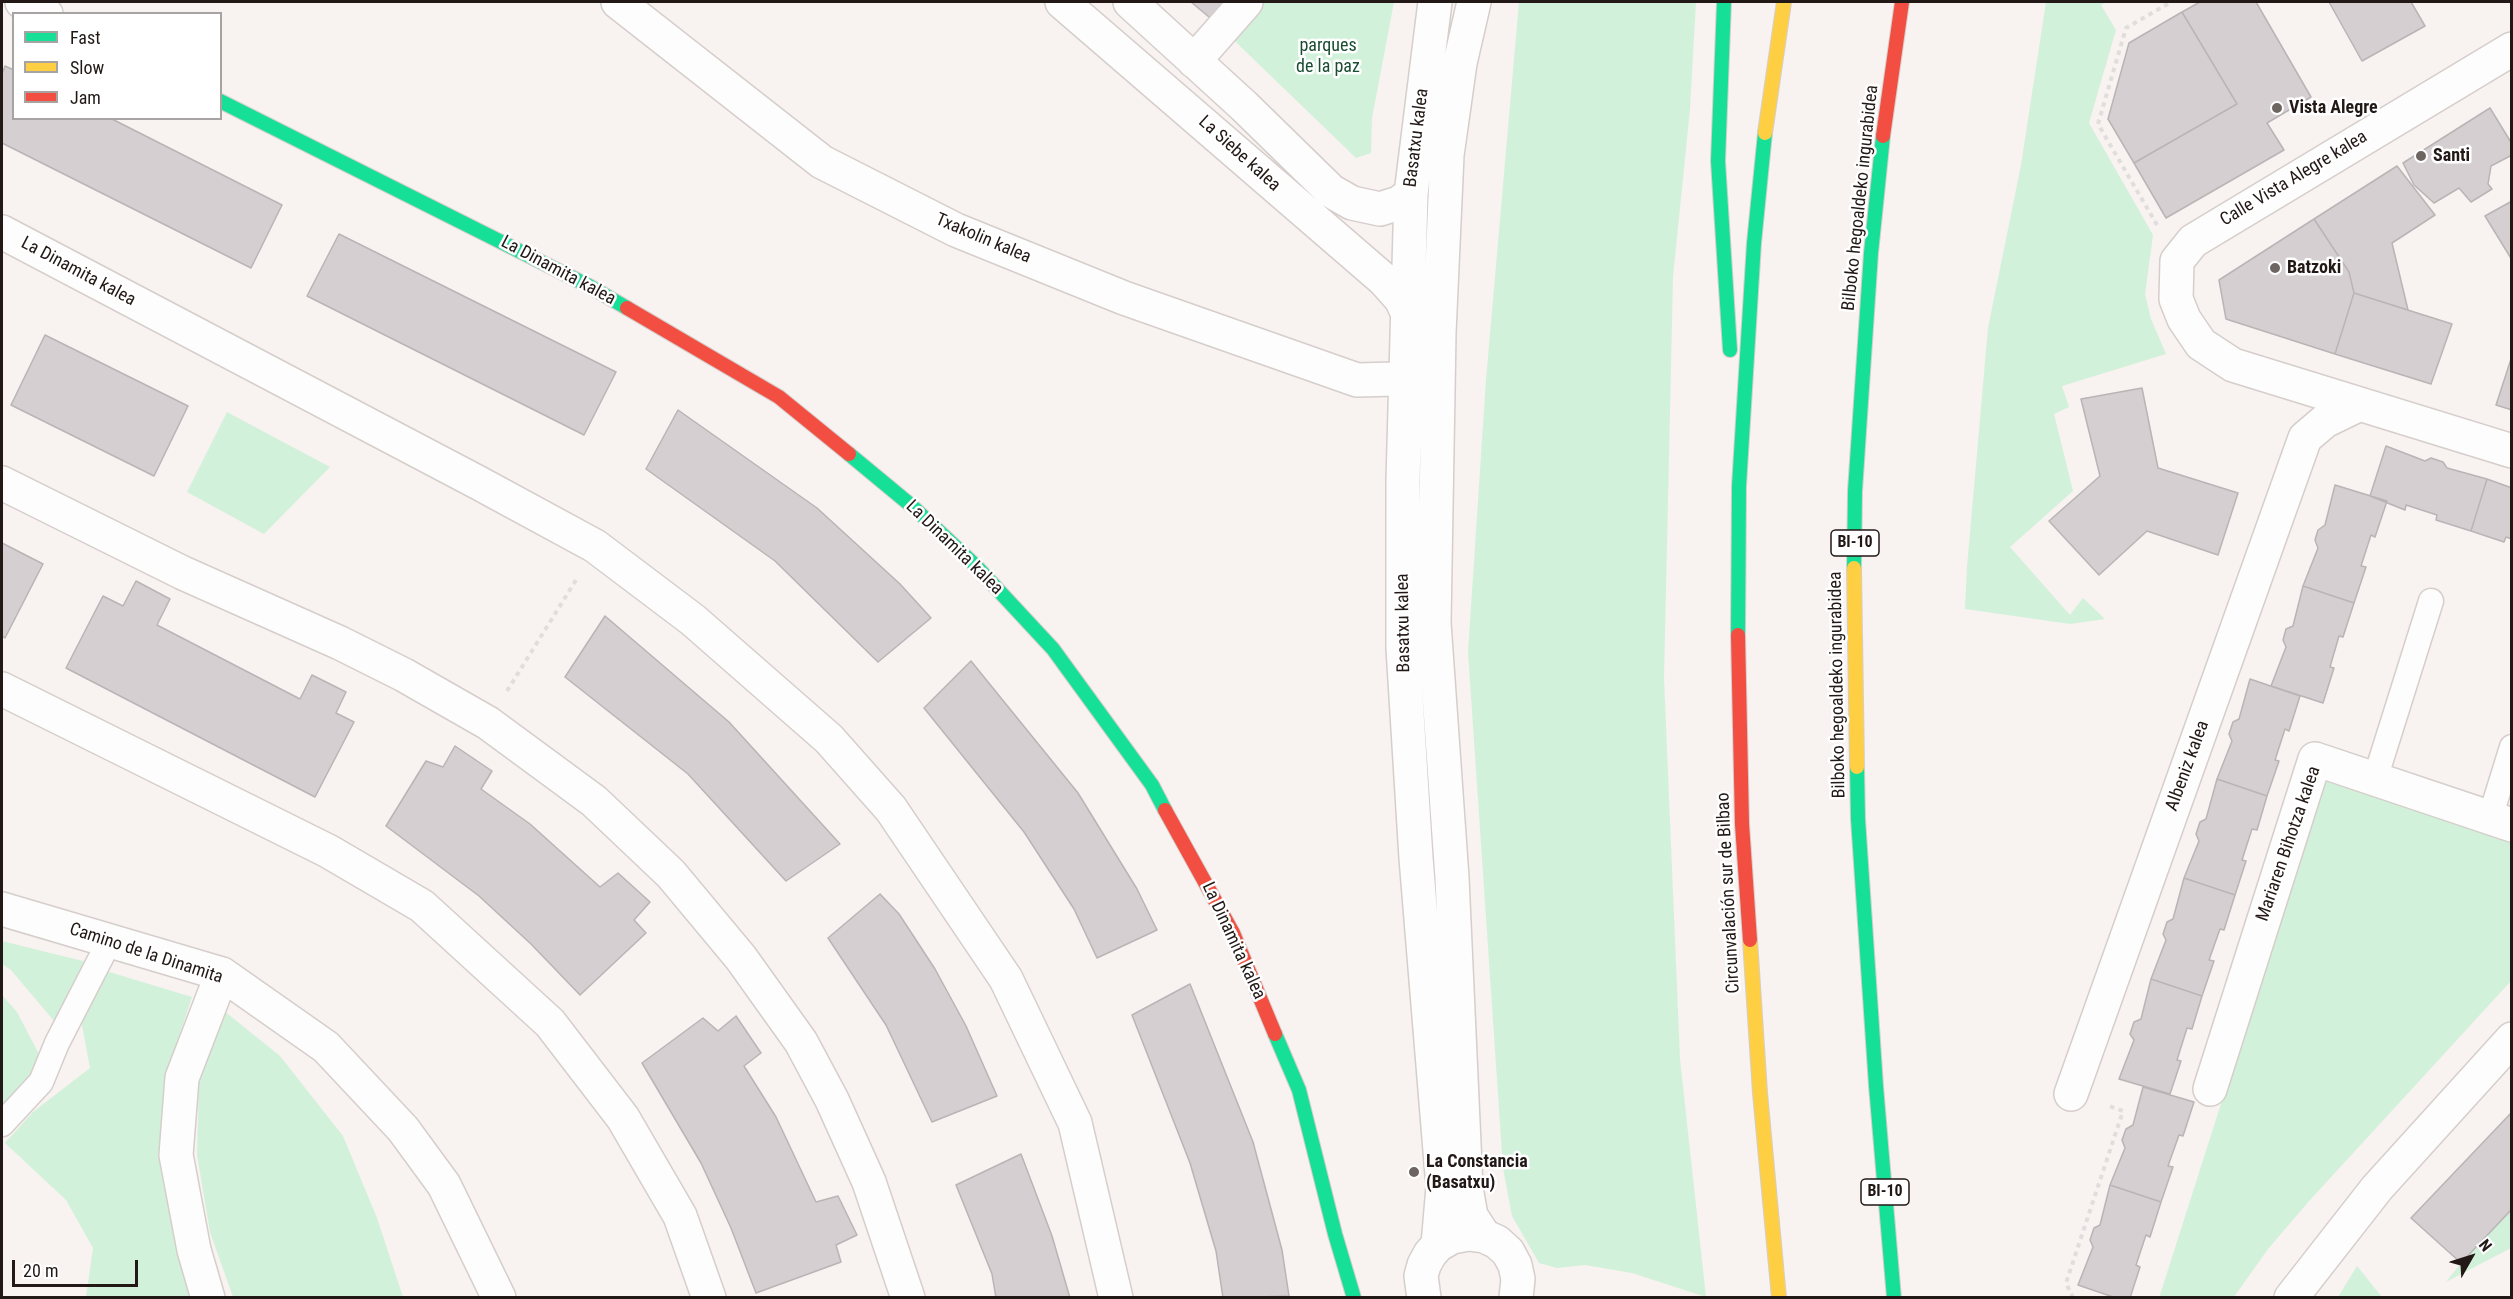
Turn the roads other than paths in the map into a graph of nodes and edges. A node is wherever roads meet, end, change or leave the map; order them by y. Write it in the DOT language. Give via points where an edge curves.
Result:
graph roads {
  1 [pos="22,2"];
  2 [pos="618,2"];
  3 [pos="1062,2"];
  4 [pos="1130,2"];
  5 [pos="1246,2"];
  6 [pos="1435,2"];
  7 [pos="1474,2"];
  8 [pos="1724,2"];
  9 [pos="1784,2"];
  10 [pos="1902,2"];
  11 [pos="42,12"];
  12 [pos="2511,49"];
  13 [pos="1194,61"];
  14 [pos="222,102"];
  15 [pos="1411,194"];
  16 [pos="1380,209"];
  17 [pos="2,232"];
  18 [pos="1442,261"];
  19 [pos="1392,287"];
  20 [pos="2257,373"];
  21 [pos="1395,379"];
  22 [pos="2358,405"];
  23 [pos="2305,438"];
  24 [pos="2511,451"];
  25 [pos="2,483"];
  26 [pos="1739,486"];
  27 [pos="2431,601"];
  28 [pos="2,689"];
  29 [pos="2511,747"];
  30 [pos="2375,779"];
  31 [pos="2501,822"];
  32 [pos="2,909"];
  33 [pos="109,942"];
  34 [pos="222,974"];
  35 [pos="2511,1038"];
  36 [pos="2210,1089"];
  37 [pos="2071,1094"];
  38 [pos="2,1124"];
  39 [pos="1484,1236"];
  40 [pos="1438,1245"];
  41 [pos="1421,1295"];
  42 [pos="1520,1296"];
  43 [pos="208,1298"];
  44 [pos="499,1298"];
  45 [pos="710,1298"];
  46 [pos="908,1298"];
  47 [pos="1116,1298"];
  48 [pos="1354,1298"];
  49 [pos="1779,1298"];
  50 [pos="1894,1298"];
  51 [pos="2291,1298"];
  1 -- 11 [label="street"];
  2 -- 21 [label="street, Txakolin kalea" via="822,162 956,230 1124,298 1357,380"];
  3 -- 19 [label="street, La Siebe kalea"];
  4 -- 13 [label="street, La Siebe kalea"];
  5 -- 13 [label="street"];
  6 -- 15 [label="street, Basatxu kalea"];
  7 -- 18 [label="street, Basatxu kalea" via="1460,63 1447,155"];
  8 -- 26 [label="main road" via="1718,161"];
  9 -- 26 [label="main road" via="1754,243"];
  10 -- 50 [label="main road, Bilboko hegoaldeko ingurabidea / BI-10" via="1871,252 1856,491 1854,638 1858,819"];
  12 -- 20 [label="street, Calle Vista Alegre kalea" via="2193,241 2177,261 2176,299 2201,344 2233,365"];
  13 -- 16 [label="street, La Siebe kalea" via="1331,191 1352,203"];
  14 -- 48 [label="main road, La Dinamita kalea" via="590,286 779,397 913,507 975,565 1053,649 1152,785 1233,933 1299,1090"];
  15 -- 16 [label="street"];
  15 -- 19 [label="street, Basatxu kalea"];
  16 -- 19 [label="street" via="1366,217 1360,243"];
  17 -- 47 [label="street, La Dinamita kalea" via="595,546 693,620 829,739 891,808 1006,979 1075,1124"];
  18 -- 19 [label="street" via="1422,287"];
  18 -- 39 [label="street, Basatxu kalea" via="1434,623 1452,878 1466,1188 1471,1216"];
  19 -- 40 [label="street, Basatxu kalea" via="1403,648 1443,1187"];
  20 -- 22 [label="street"];
  20 -- 23 [label="street" via="2285,390 2294,401"];
  22 -- 23 [label="street" via="2325,421"];
  22 -- 24 [label="street"];
  23 -- 37 [label="street, Albeniz kalea"];
  25 -- 46 [label="street" via="183,573 404,675 488,723 594,801 671,874 741,958 801,1042 869,1182"];
  26 -- 49 [label="main road, Circunvalación sur de Bilbao" via="1742,824 1760,1094"];
  27 -- 30 [label="lane"];
  28 -- 45 [label="street" via="328,851 422,906 550,1023 623,1118 680,1216"];
  29 -- 31 [label="lane"];
  30 -- 31 [label="street, Mariaren Bihotza kalea"];
  30 -- 36 [label="street, Mariaren Bihotza kalea" via="2314,759"];
  32 -- 33 [label="street, Camino de la Dinamita"];
  33 -- 34 [label="street, Camino de la Dinamita"];
  33 -- 38 [label="lane" via="41,1082"];
  34 -- 43 [label="street" via="182,1078 176,1155 194,1250"];
  34 -- 44 [label="street, Camino de la Dinamita" via="326,1047 403,1129 444,1185"];
  35 -- 51 [label="street" via="2378,1188"];
  39 -- 40 [label="street" via="1452,1237"];
  39 -- 42 [label="street" via="1508,1252 1515,1264"];
  40 -- 41 [label="street" via="1424,1265"];
}
